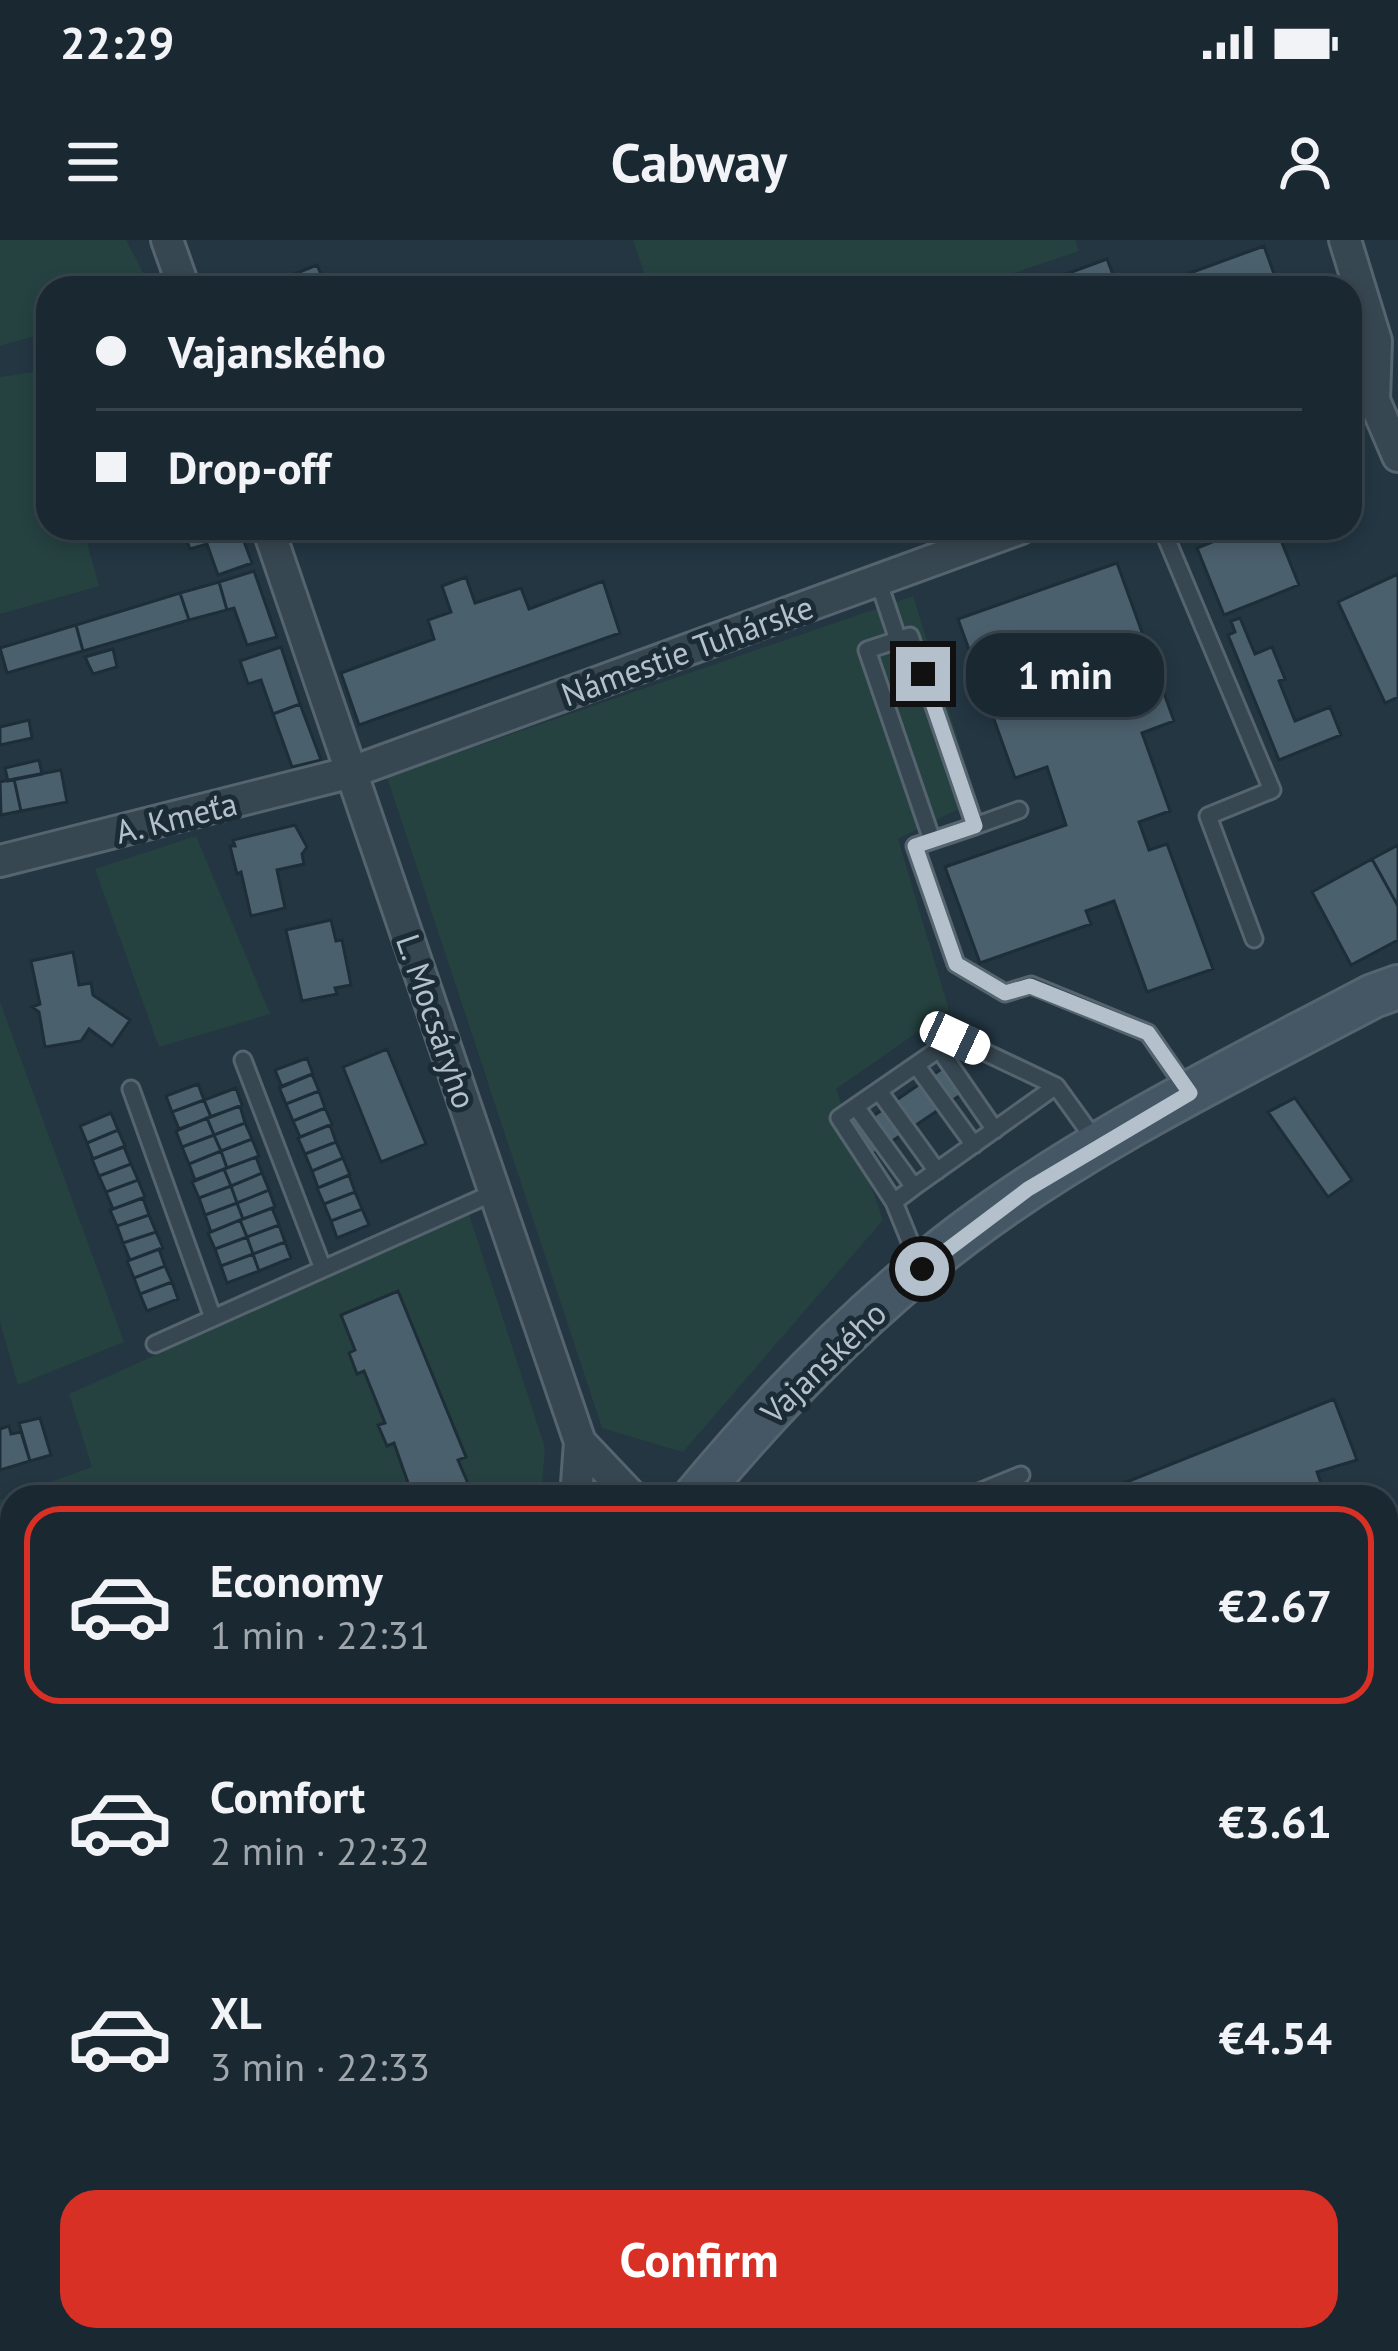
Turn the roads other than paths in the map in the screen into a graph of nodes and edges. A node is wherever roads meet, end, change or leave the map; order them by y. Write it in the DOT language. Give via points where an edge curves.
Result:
graph roads {
  1 [pos="167,240"];
  2 [pos="1346,240"];
  3 [pos="180,276"];
  4 [pos="1362,276"];
  5 [pos="1362,277"];
  6 [pos="1387,335"];
  7 [pos="1362,404"];
  8 [pos="1398,456"];
  9 [pos="272,540"];
  10 [pos="989,540"];
  11 [pos="1167,540"];
  12 [pos="878,580"];
  13 [pos="898,640"];
  14 [pos="352,772"];
  15 [pos="1019,811"];
  16 [pos="975,826"];
  17 [pos="932,841"];
  18 [pos="0,861"];
  19 [pos="1253,939"];
  20 [pos="1398,987"];
  21 [pos="939,1049"];
  22 [pos="243,1060"];
  23 [pos="916,1065"];
  24 [pos="1056,1086"];
  25 [pos="131,1089"];
  26 [pos="879,1091"];
  27 [pos="1190,1093"];
  28 [pos="856,1107"];
  29 [pos="994,1130"];
  30 [pos="974,1145"];
  31 [pos="1099,1145"];
  32 [pos="937,1171"];
  33 [pos="914,1187"];
  34 [pos="495,1192"];
  35 [pos="894,1202"];
  36 [pos="323,1269"];
  37 [pos="922,1269"];
  38 [pos="213,1318"];
  39 [pos="154,1344"];
  40 [pos="580,1442"];
  41 [pos="1021,1475"];
  42 [pos="577,1485"];
  43 [pos="621,1485"];
  44 [pos="706,1485"];
  45 [pos="996,1485"];
  1 -- 3 [label="street"];
  2 -- 4 [label="street"];
  5 -- 6 [label="street"];
  6 -- 7 [label="street"];
  7 -- 8 [label="street"];
  9 -- 14 [label="street, L. Mocsáryho"];
  10 -- 12 [label="street, Námestie Tuhárske"];
  11 -- 19 [label="lane" via="1272,790 1208,815"];
  12 -- 13 [label="lane"];
  12 -- 14 [label="street, Námestie Tuhárske"];
  13 -- 16 [label="lane" via="910,636"];
  13 -- 17 [label="lane" via="867,650"];
  14 -- 18 [label="street, A. Kmeťa"];
  14 -- 34 [label="street, L. Mocsáryho"];
  15 -- 16 [label="lane"];
  16 -- 17 [label="lane"];
  17 -- 27 [label="lane" via="915,846 956,964 1005,993 1030,986 1148,1033"];
  20 -- 27 [label="main road, Vajanského"];
  21 -- 23 [label="lane"];
  21 -- 24 [label="lane" via="955,1038"];
  21 -- 29 [label="lane"];
  22 -- 36 [label="lane"];
  23 -- 26 [label="lane"];
  23 -- 30 [label="lane"];
  24 -- 29 [label="lane"];
  24 -- 31 [label="lane"];
  25 -- 38 [label="lane"];
  26 -- 28 [label="lane"];
  26 -- 32 [label="lane"];
  27 -- 31 [label="main road, Vajanského"];
  28 -- 33 [label="lane"];
  28 -- 35 [label="lane" via="839,1118"];
  29 -- 30 [label="lane"];
  30 -- 32 [label="lane"];
  31 -- 37 [label="main road, Vajanského"];
  32 -- 33 [label="lane"];
  33 -- 35 [label="lane"];
  34 -- 36 [label="lane"];
  34 -- 40 [label="street, L. Mocsáryho"];
  35 -- 37 [label="lane"];
  36 -- 38 [label="lane"];
  37 -- 44 [label="main road, Vajanského" via="842,1339"];
  38 -- 39 [label="lane"];
  40 -- 42 [label="street"];
  40 -- 43 [label="street, L. Mocsáryho"];
  41 -- 45 [label="lane"];
}
